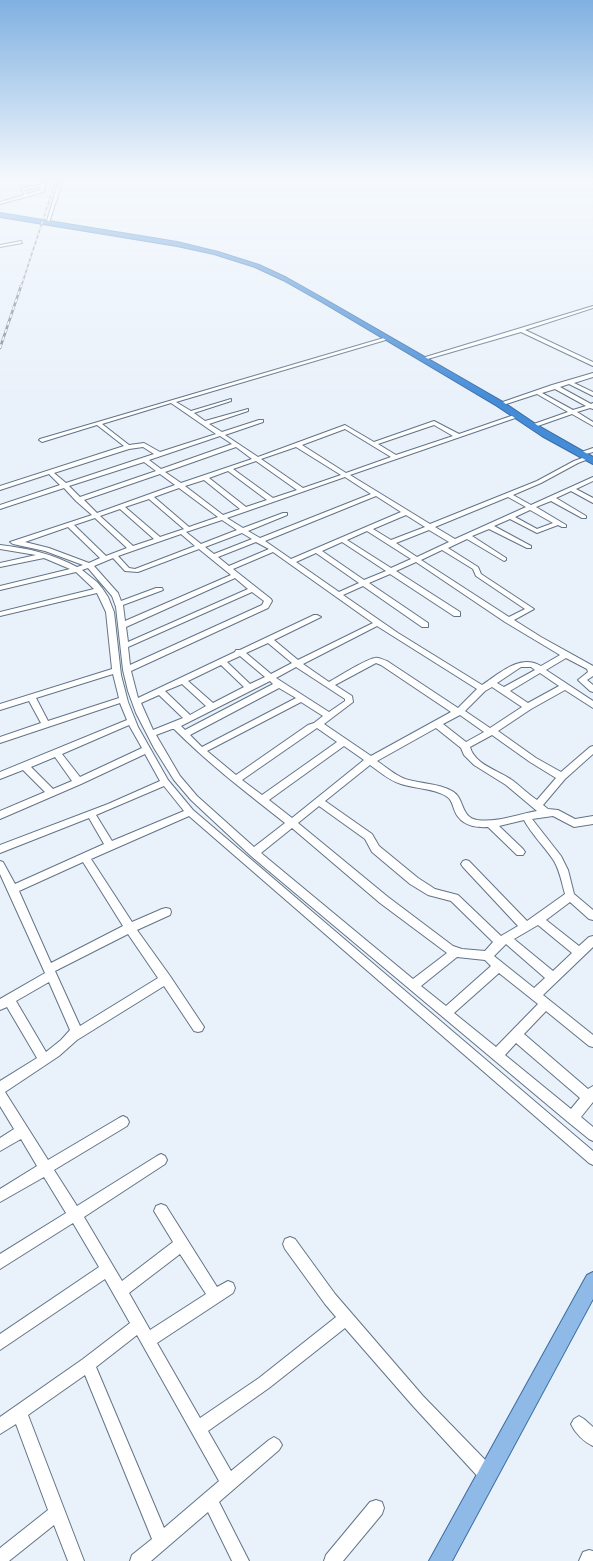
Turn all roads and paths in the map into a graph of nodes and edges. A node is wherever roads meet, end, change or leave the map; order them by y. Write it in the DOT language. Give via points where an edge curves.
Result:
graph roads {
  1 [pos="211,253"];
  2 [pos="593,307"];
  3 [pos="521,330"];
  4 [pos="387,338"];
  5 [pos="422,358"];
  6 [pos="593,364"];
  7 [pos="593,374"];
  8 [pos="568,382"];
  9 [pos="554,386"];
  10 [pos="537,392"];
  11 [pos="593,394"];
  12 [pos="229,400"];
  13 [pos="171,401"];
  14 [pos="500,404"];
  15 [pos="592,406"];
  16 [pos="246,410"];
  17 [pos="573,412"];
  18 [pos="190,413"];
  19 [pos="516,416"];
  20 [pos="261,421"];
  21 [pos="98,423"];
  22 [pos="205,423"];
  23 [pos="593,424"];
  24 [pos="533,426"];
  25 [pos="220,434"];
  26 [pos="458,436"];
  27 [pos="42,440"];
  28 [pos="373,444"];
  29 [pos="236,445"];
  30 [pos="297,445"];
  31 [pos="128,447"];
  32 [pos="593,450"];
  33 [pos="158,454"];
  34 [pos="580,454"];
  35 [pos="256,458"];
  36 [pos="396,458"];
  37 [pos="144,459"];
  38 [pos="590,460"];
  39 [pos="229,469"];
  40 [pos="160,471"];
  41 [pos="50,472"];
  42 [pos="345,476"];
  43 [pos="204,477"];
  44 [pos="593,479"];
  45 [pos="63,486"];
  46 [pos="179,486"];
  47 [pos="0,488"];
  48 [pos="571,489"];
  49 [pos="302,490"];
  50 [pos="376,494"];
  51 [pos="507,494"];
  52 [pos="149,496"];
  53 [pos="551,498"];
  54 [pos="78,500"];
  55 [pos="273,501"];
  56 [pos="593,501"];
  57 [pos="120,506"];
  58 [pos="0,507"];
  59 [pos="530,508"];
  60 [pos="245,510"];
  61 [pos="405,513"];
  62 [pos="284,514"];
  63 [pos="94,515"];
  64 [pos="510,517"];
  65 [pos="584,517"];
  66 [pos="223,518"];
  67 [pos="69,524"];
  68 [pos="428,527"];
  69 [pos="490,527"];
  70 [pos="368,529"];
  71 [pos="242,530"];
  72 [pos="185,531"];
  73 [pos="467,536"];
  74 [pos="160,540"];
  75 [pos="258,540"];
  76 [pos="343,540"];
  77 [pos="0,542"];
  78 [pos="454,542"];
  79 [pos="17,543"];
  80 [pos="391,543"];
  81 [pos="0,547"];
  82 [pos="200,547"];
  83 [pos="529,547"];
  84 [pos="444,548"];
  85 [pos="132,549"];
  86 [pos="273,550"];
  87 [pos="317,551"];
  88 [pos="44,555"];
  89 [pos="114,555"];
  90 [pos="213,557"];
  91 [pos="105,559"];
  92 [pos="417,559"];
  93 [pos="504,559"];
  94 [pos="290,562"];
  95 [pos="0,565"];
  96 [pos="83,568"];
  97 [pos="228,568"];
  98 [pos="390,571"];
  99 [pos="236,575"];
  100 [pos="363,583"];
  101 [pos="0,588"];
  102 [pos="253,589"];
  103 [pos="99,590"];
  104 [pos="159,590"];
  105 [pos="338,594"];
  106 [pos="119,604"];
  107 [pos="0,614"];
  108 [pos="457,614"];
  109 [pos="316,617"];
  110 [pos="508,620"];
  111 [pos="378,623"];
  112 [pos="123,625"];
  113 [pos="425,625"];
  114 [pos="268,639"];
  115 [pos="125,646"];
  116 [pos="239,652"];
  117 [pos="566,655"];
  118 [pos="221,661"];
  119 [pos="297,664"];
  120 [pos="117,670"];
  121 [pos="128,670"];
  122 [pos="541,670"];
  123 [pos="271,678"];
  124 [pos="183,680"];
  125 [pos="492,683"];
  126 [pos="280,684"];
  127 [pos="329,685"];
  128 [pos="566,686"];
  129 [pos="248,687"];
  130 [pos="482,689"];
  131 [pos="593,689"];
  132 [pos="160,691"];
  133 [pos="504,691"];
  134 [pos="31,697"];
  135 [pos="123,699"];
  136 [pos="301,699"];
  137 [pos="136,702"];
  138 [pos="593,705"];
  139 [pos="211,706"];
  140 [pos="0,707"];
  141 [pos="528,708"];
  142 [pos="458,712"];
  143 [pos="330,716"];
  144 [pos="188,718"];
  145 [pos="132,721"];
  146 [pos="46,724"];
  147 [pos="437,724"];
  148 [pos="317,725"];
  149 [pos="174,726"];
  150 [pos="491,732"];
  151 [pos="151,734"];
  152 [pos="184,734"];
  153 [pos="0,740"];
  154 [pos="343,742"];
  155 [pos="465,746"];
  156 [pos="593,749"];
  157 [pos="146,750"];
  158 [pos="201,751"];
  159 [pos="56,752"];
  160 [pos="369,761"];
  161 [pos="25,766"];
  162 [pos="0,776"];
  163 [pos="562,777"];
  164 [pos="236,780"];
  165 [pos="78,782"];
  166 [pos="165,782"];
  167 [pos="52,793"];
  168 [pos="262,800"];
  169 [pos="319,801"];
  170 [pos="537,806"];
  171 [pos="190,812"];
  172 [pos="90,813"];
  173 [pos="546,813"];
  174 [pos="0,815"];
  175 [pos="526,816"];
  176 [pos="593,820"];
  177 [pos="292,823"];
  178 [pos="490,823"];
  179 [pos="110,846"];
  180 [pos="0,849"];
  181 [pos="520,852"];
  182 [pos="254,853"];
  183 [pos="85,857"];
  184 [pos="466,864"];
  185 [pos="0,865"];
  186 [pos="13,889"];
  187 [pos="570,896"];
  188 [pos="166,912"];
  189 [pos="593,915"];
  190 [pos="538,920"];
  191 [pos="525,926"];
  192 [pos="130,928"];
  193 [pos="593,940"];
  194 [pos="504,941"];
  195 [pos="455,953"];
  196 [pos="580,953"];
  197 [pos="488,956"];
  198 [pos="499,966"];
  199 [pos="50,972"];
  200 [pos="553,978"];
  201 [pos="166,979"];
  202 [pos="414,985"];
  203 [pos="535,995"];
  204 [pos="5,1002"];
  205 [pos="545,1004"];
  206 [pos="446,1013"];
  207 [pos="198,1027"];
  208 [pos="75,1035"];
  209 [pos="516,1035"];
  210 [pos="593,1042"];
  211 [pos="497,1055"];
  212 [pos="44,1060"];
  213 [pos="0,1088"];
  214 [pos="0,1095"];
  215 [pos="591,1095"];
  216 [pos="572,1118"];
  217 [pos="123,1122"];
  218 [pos="23,1131"];
  219 [pos="593,1135"];
  220 [pos="0,1145"];
  221 [pos="593,1159"];
  222 [pos="161,1160"];
  223 [pos="46,1169"];
  224 [pos="0,1196"];
  225 [pos="161,1211"];
  226 [pos="75,1214"];
  227 [pos="182,1244"];
  228 [pos="290,1244"];
  229 [pos="0,1262"];
  230 [pos="108,1270"];
  231 [pos="593,1281"];
  232 [pos="228,1288"];
  233 [pos="120,1291"];
  234 [pos="215,1296"];
  235 [pos="346,1318"];
  236 [pos="139,1325"];
  237 [pos="148,1340"];
  238 [pos="0,1343"];
  239 [pos="88,1364"];
  240 [pos="19,1412"];
  241 [pos="579,1424"];
  242 [pos="0,1426"];
  243 [pos="198,1428"];
  244 [pos="593,1438"];
  245 [pos="274,1445"];
  246 [pos="487,1474"];
  247 [pos="229,1483"];
  248 [pos="210,1500"];
  249 [pos="376,1508"];
  250 [pos="58,1512"];
  251 [pos="162,1541"];
  252 [pos="0,1558"];
  253 [pos="76,1561"];
  254 [pos="138,1561"];
  255 [pos="241,1561"];
  256 [pos="332,1561"];
  257 [pos="440,1561"];
  1 -- 4 [label="highway" via="246,262 285,279"];
  2 -- 3 [label="street"];
  3 -- 5 [label="street"];
  3 -- 6 [label="street"];
  4 -- 5 [label="highway"];
  4 -- 13 [label="street"];
  5 -- 14 [label="highway"];
  7 -- 8 [label="street"];
  8 -- 9 [label="street"];
  8 -- 11 [label="street"];
  9 -- 10 [label="street"];
  9 -- 15 [label="street"];
  10 -- 14 [label="street"];
  10 -- 17 [label="street"];
  12 -- 18 [label="street"];
  13 -- 18 [label="street"];
  13 -- 21 [label="street"];
  14 -- 19 [label="highway"];
  15 -- 17 [label="street"];
  16 -- 22 [label="street"];
  17 -- 23 [label="street"];
  17 -- 24 [label="street"];
  18 -- 22 [label="street"];
  19 -- 24 [label="highway"];
  19 -- 26 [label="street"];
  20 -- 25 [label="street"];
  21 -- 27 [label="street"];
  21 -- 31 [label="street"];
  22 -- 25 [label="street"];
  24 -- 34 [label="highway"];
  25 -- 29 [label="street"];
  25 -- 33 [label="street"];
  26 -- 28 [label="street" via="434,423"];
  26 -- 36 [label="street"];
  28 -- 30 [label="street" via="345,427"];
  28 -- 36 [label="street"];
  29 -- 35 [label="street"];
  29 -- 40 [label="street"];
  30 -- 35 [label="street"];
  30 -- 42 [label="street"];
  31 -- 33 [label="street" via="144,445"];
  31 -- 41 [label="street"];
  32 -- 34 [label="street"];
  33 -- 37 [label="street"];
  34 -- 38 [label="highway"];
  35 -- 39 [label="street"];
  35 -- 49 [label="street"];
  36 -- 42 [label="street"];
  37 -- 40 [label="street"];
  37 -- 45 [label="street"];
  38 -- 51 [label="street"];
  39 -- 43 [label="street"];
  39 -- 55 [label="street"];
  40 -- 46 [label="street"];
  40 -- 54 [label="street"];
  41 -- 45 [label="street"];
  41 -- 47 [label="street"];
  42 -- 49 [label="street"];
  42 -- 50 [label="street"];
  43 -- 46 [label="street"];
  43 -- 60 [label="street"];
  44 -- 48 [label="street"];
  45 -- 54 [label="street"];
  45 -- 58 [label="street"];
  46 -- 52 [label="street"];
  46 -- 66 [label="street"];
  48 -- 53 [label="street"];
  48 -- 56 [label="street"];
  49 -- 55 [label="street"];
  50 -- 61 [label="street"];
  50 -- 75 [label="street"];
  51 -- 59 [label="street"];
  51 -- 68 [label="street"];
  52 -- 57 [label="street"];
  52 -- 72 [label="street"];
  53 -- 59 [label="street"];
  53 -- 65 [label="street"];
  54 -- 63 [label="street"];
  55 -- 60 [label="street"];
  57 -- 63 [label="street"];
  57 -- 74 [label="street"];
  59 -- 64 [label="street"];
  59 -- 64 [label="street" via="561,524 537,531"];
  60 -- 66 [label="street"];
  61 -- 68 [label="street"];
  61 -- 70 [label="street"];
  62 -- 71 [label="street"];
  63 -- 67 [label="street"];
  63 -- 85 [label="street"];
  64 -- 69 [label="street"];
  66 -- 71 [label="street"];
  66 -- 72 [label="street"];
  67 -- 79 [label="street"];
  67 -- 91 [label="street"];
  68 -- 78 [label="street"];
  68 -- 80 [label="street"];
  69 -- 73 [label="street"];
  69 -- 83 [label="street"];
  70 -- 76 [label="street"];
  70 -- 80 [label="street"];
  71 -- 75 [label="street"];
  71 -- 82 [label="street"];
  72 -- 74 [label="street"];
  72 -- 82 [label="street"];
  73 -- 78 [label="street"];
  73 -- 93 [label="street"];
  74 -- 85 [label="street"];
  75 -- 86 [label="street"];
  75 -- 90 [label="street"];
  76 -- 87 [label="street"];
  76 -- 98 [label="street"];
  77 -- 79 [label="street"];
  78 -- 84 [label="street"];
  79 -- 96 [label="street" via="62,554"];
  80 -- 92 [label="street"];
  81 -- 88 [label="street"];
  82 -- 89 [label="street" via="132,572"];
  82 -- 90 [label="street"];
  84 -- 92 [label="street"];
  84 -- 110 [label="street" via="476,568 480,577 530,609"];
  85 -- 89 [label="street"];
  86 -- 94 [label="street"];
  86 -- 97 [label="street"];
  87 -- 94 [label="street"];
  87 -- 100 [label="street"];
  88 -- 95 [label="street"];
  88 -- 96 [label="street"];
  89 -- 91 [label="street"];
  90 -- 97 [label="street"];
  91 -- 96 [label="street"];
  92 -- 98 [label="street"];
  92 -- 110 [label="street"];
  94 -- 105 [label="street"];
  96 -- 101 [label="street"];
  96 -- 103 [label="street"];
  96 -- 106 [label="street" via="95,571 115,595"];
  97 -- 99 [label="street"];
  98 -- 100 [label="street"];
  98 -- 108 [label="street"];
  99 -- 102 [label="street"];
  99 -- 112 [label="street"];
  100 -- 105 [label="street"];
  100 -- 113 [label="street"];
  102 -- 115 [label="street"];
  102 -- 121 [label="street" via="268,601 265,606"];
  103 -- 107 [label="street"];
  103 -- 120 [label="street" via="108,604"];
  104 -- 106 [label="street"];
  105 -- 111 [label="street"];
  106 -- 112 [label="street"];
  109 -- 114 [label="street"];
  110 -- 117 [label="street"];
  111 -- 119 [label="street"];
  111 -- 130 [label="street"];
  112 -- 115 [label="street"];
  114 -- 116 [label="street"];
  114 -- 119 [label="street"];
  115 -- 121 [label="street"];
  116 -- 118 [label="street"];
  116 -- 123 [label="street"];
  117 -- 122 [label="street"];
  117 -- 131 [label="street" via="592,670 582,680"];
  118 -- 124 [label="street"];
  118 -- 129 [label="street"];
  119 -- 123 [label="street"];
  119 -- 127 [label="street"];
  120 -- 134 [label="street"];
  120 -- 135 [label="street"];
  121 -- 137 [label="street"];
  122 -- 125 [label="street" via="529,664 522,664"];
  122 -- 128 [label="street"];
  122 -- 133 [label="street"];
  123 -- 126 [label="street"];
  123 -- 129 [label="street"];
  124 -- 132 [label="street"];
  124 -- 139 [label="street"];
  125 -- 130 [label="street"];
  125 -- 133 [label="street"];
  126 -- 136 [label="street"];
  126 -- 152 [label="street"];
  127 -- 142 [label="street" via="376,660 384,662"];
  127 -- 143 [label="street" via="350,700"];
  128 -- 138 [label="street"];
  128 -- 141 [label="street"];
  129 -- 139 [label="street"];
  130 -- 142 [label="street"];
  132 -- 137 [label="street"];
  132 -- 144 [label="street"];
  133 -- 141 [label="street"];
  134 -- 140 [label="street"];
  134 -- 146 [label="street"];
  135 -- 145 [label="street"];
  135 -- 146 [label="street"];
  136 -- 143 [label="street"];
  136 -- 158 [label="street"];
  137 -- 151 [label="street"];
  139 -- 144 [label="street"];
  141 -- 150 [label="street"];
  142 -- 147 [label="street"];
  142 -- 150 [label="street"];
  143 -- 148 [label="street"];
  144 -- 149 [label="street"];
  145 -- 157 [label="street"];
  145 -- 159 [label="street"];
  146 -- 153 [label="street"];
  147 -- 155 [label="street"];
  147 -- 160 [label="street"];
  148 -- 154 [label="street"];
  148 -- 164 [label="street"];
  149 -- 151 [label="street"];
  149 -- 152 [label="street"];
  150 -- 155 [label="street"];
  150 -- 163 [label="street"];
  151 -- 182 [label="street" via="185,788"];
  152 -- 158 [label="street"];
  154 -- 160 [label="street"];
  154 -- 168 [label="street"];
  155 -- 170 [label="street" via="468,753 483,768 507,782"];
  156 -- 163 [label="street"];
  157 -- 165 [label="street"];
  157 -- 166 [label="street"];
  158 -- 164 [label="street"];
  159 -- 161 [label="street"];
  159 -- 165 [label="street"];
  160 -- 169 [label="street"];
  160 -- 178 [label="street" via="403,782 448,793 454,798 459,812 466,820"];
  161 -- 162 [label="street"];
  161 -- 167 [label="street"];
  163 -- 170 [label="street"];
  164 -- 168 [label="street"];
  165 -- 167 [label="street"];
  166 -- 171 [label="street"];
  166 -- 172 [label="street"];
  167 -- 174 [label="street"];
  168 -- 177 [label="street"];
  169 -- 177 [label="street"];
  169 -- 194 [label="street" via="369,837 375,849 414,881 432,892 454,898"];
  170 -- 173 [label="street"];
  171 -- 179 [label="street"];
  171 -- 221 [label="street"];
  172 -- 179 [label="street"];
  172 -- 180 [label="street"];
  173 -- 175 [label="street"];
  173 -- 176 [label="street" via="555,812 574,823"];
  175 -- 178 [label="street"];
  175 -- 187 [label="street" via="558,859"];
  177 -- 182 [label="street"];
  177 -- 195 [label="street" via="384,900"];
  178 -- 181 [label="street"];
  179 -- 183 [label="street"];
  182 -- 202 [label="street"];
  183 -- 186 [label="street"];
  183 -- 192 [label="street"];
  184 -- 191 [label="street"];
  185 -- 186 [label="street"];
  186 -- 199 [label="street"];
  187 -- 189 [label="street"];
  187 -- 190 [label="street"];
  188 -- 192 [label="street"];
  190 -- 191 [label="street"];
  190 -- 196 [label="street"];
  191 -- 194 [label="street"];
  192 -- 199 [label="street"];
  192 -- 201 [label="street"];
  193 -- 196 [label="street"];
  194 -- 197 [label="street"];
  194 -- 200 [label="street"];
  195 -- 197 [label="street"];
  195 -- 202 [label="street"];
  196 -- 200 [label="street"];
  197 -- 198 [label="street"];
  198 -- 203 [label="street"];
  198 -- 206 [label="street"];
  199 -- 204 [label="street"];
  199 -- 208 [label="street" via="74,1023"];
  200 -- 203 [label="street"];
  201 -- 207 [label="street"];
  201 -- 208 [label="street"];
  202 -- 206 [label="street"];
  203 -- 205 [label="street"];
  204 -- 212 [label="street"];
  205 -- 209 [label="street"];
  205 -- 210 [label="street"];
  206 -- 211 [label="street"];
  208 -- 212 [label="street"];
  209 -- 211 [label="street"];
  209 -- 215 [label="street"];
  211 -- 216 [label="street"];
  212 -- 213 [label="street"];
  214 -- 218 [label="street"];
  215 -- 216 [label="street"];
  216 -- 219 [label="street"];
  217 -- 223 [label="street"];
  218 -- 220 [label="street"];
  218 -- 223 [label="street"];
  222 -- 226 [label="street"];
  223 -- 224 [label="street"];
  223 -- 226 [label="street"];
  225 -- 227 [label="street"];
  226 -- 229 [label="street"];
  226 -- 230 [label="street"];
  227 -- 233 [label="street"];
  227 -- 234 [label="street"];
  228 -- 235 [label="street"];
  230 -- 233 [label="street"];
  230 -- 238 [label="street"];
  231 -- 246 [label="main road"];
  232 -- 234 [label="street"];
  233 -- 236 [label="street"];
  234 -- 237 [label="street"];
  235 -- 243 [label="street" via="264,1383"];
  235 -- 246 [label="street" via="418,1402"];
  236 -- 237 [label="street"];
  236 -- 239 [label="street"];
  237 -- 243 [label="street"];
  239 -- 240 [label="street"];
  239 -- 251 [label="street"];
  240 -- 242 [label="street"];
  240 -- 250 [label="street"];
  241 -- 244 [label="street"];
  243 -- 247 [label="street"];
  245 -- 247 [label="street"];
  246 -- 257 [label="main road"];
  247 -- 248 [label="street"];
  248 -- 251 [label="street"];
  248 -- 255 [label="street"];
  249 -- 256 [label="street"];
  250 -- 252 [label="street"];
  250 -- 253 [label="street"];
  251 -- 254 [label="street"];
}
